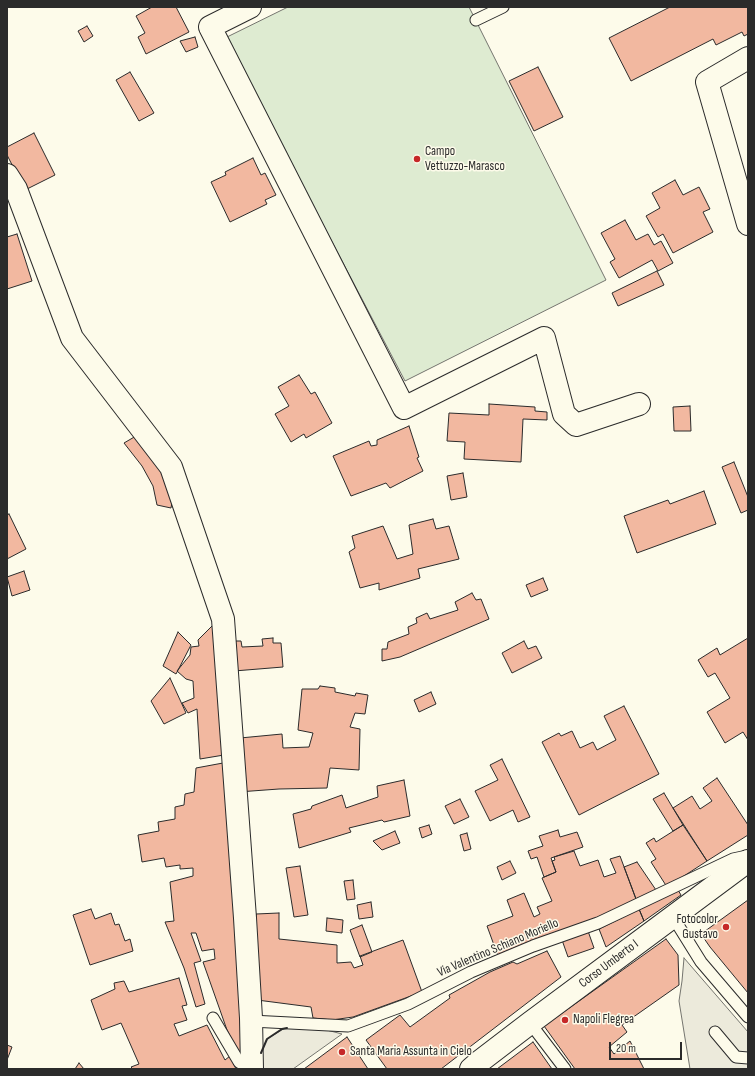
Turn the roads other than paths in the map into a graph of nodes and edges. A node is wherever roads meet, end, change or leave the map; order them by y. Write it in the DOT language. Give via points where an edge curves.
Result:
graph roads {
  1 [pos="250,7"];
  2 [pos="503,7"];
  3 [pos="476,20"];
  4 [pos="748,58"];
  5 [pos="7,175"];
  6 [pos="748,224"];
  7 [pos="639,404"];
  8 [pos="748,856"];
  9 [pos="748,861"];
  10 [pos="673,917"];
  11 [pos="748,1017"];
  12 [pos="213,1018"];
  13 [pos="251,1021"];
  14 [pos="530,1023"];
  15 [pos="715,1032"];
  16 [pos="748,1058"];
  17 [pos="251,1069"];
  18 [pos="471,1069"];
  19 [pos="565,1069"];
  1 -- 7 [label="street" via="210,27 404,408 544,338 564,414 576,425"];
  2 -- 3 [label="lane"];
  4 -- 6 [label="street" via="708,82"];
  5 -- 13 [label="street" via="16,190 72,338 171,467 223,619"];
  8 -- 13 [label="lane, Via Valentino Schiano Moriello" via="733,859 598,922 471,972 408,1004 348,1026"];
  9 -- 10 [label="street, Corso Umberto I"];
  10 -- 11 [label="lane" via="700,962"];
  10 -- 14 [label="street, Corso Umberto I"];
  12 -- 17 [label="lane" via="239,1062"];
  13 -- 17 [label="street"];
  14 -- 18 [label="street, Corso Umberto I"];
  14 -- 19 [label="lane"];
  15 -- 16 [label="lane" via="736,1057"];
}
